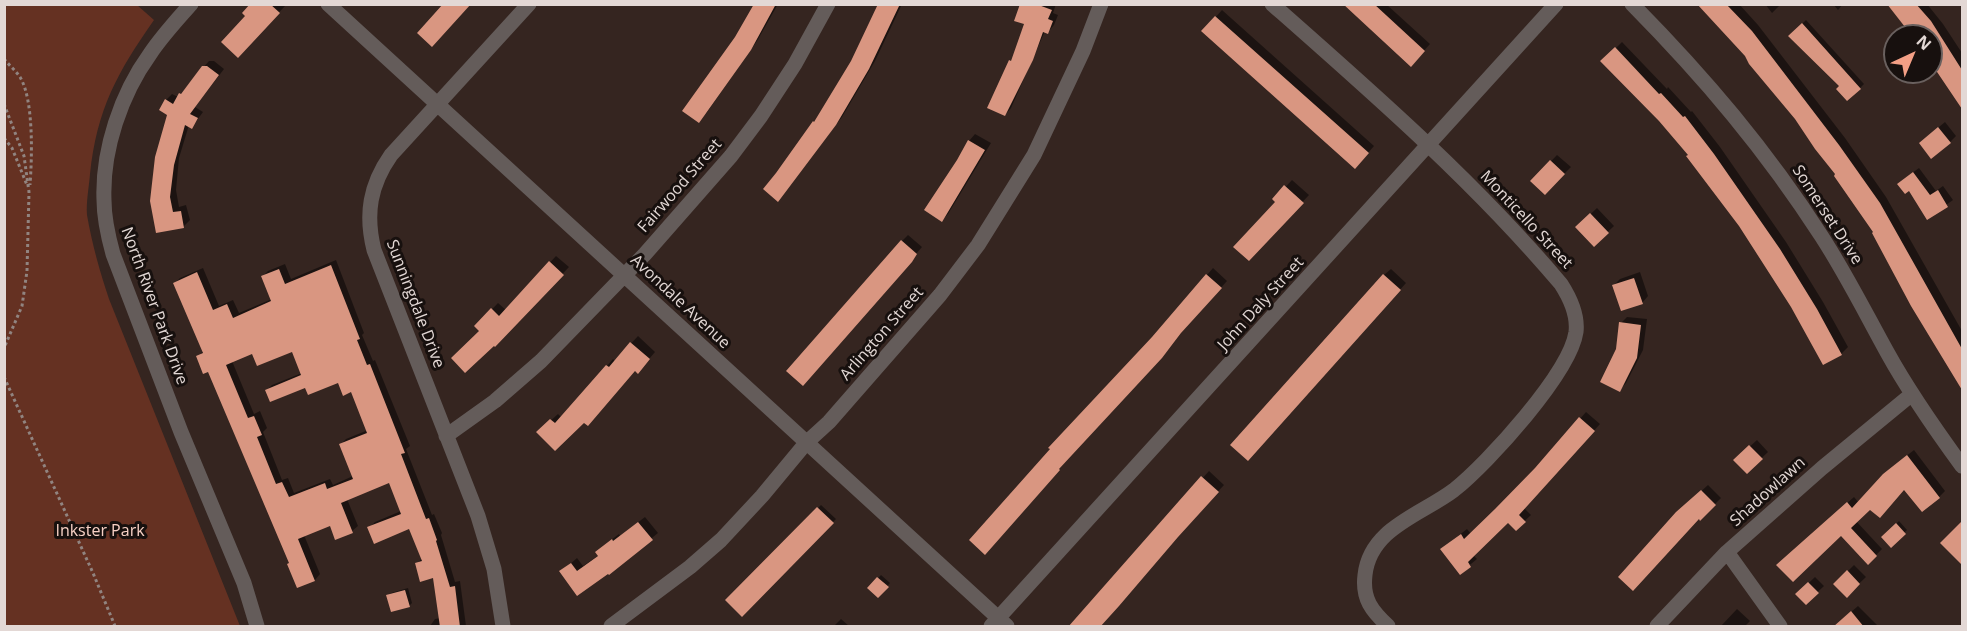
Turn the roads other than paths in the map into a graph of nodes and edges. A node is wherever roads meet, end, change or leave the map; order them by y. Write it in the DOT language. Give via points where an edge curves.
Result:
graph roads {
  1 [pos="191,4"];
  2 [pos="328,4"];
  3 [pos="529,4"];
  4 [pos="828,4"];
  5 [pos="1101,4"];
  6 [pos="1272,4"];
  7 [pos="1556,4"];
  8 [pos="1632,4"];
  9 [pos="437,105"];
  10 [pos="1429,146"];
  11 [pos="625,275"];
  12 [pos="1912,394"];
  13 [pos="446,436"];
  14 [pos="806,443"];
  15 [pos="1962,466"];
  16 [pos="1727,552"];
  17 [pos="999,624"];
  18 [pos="257,627"];
  19 [pos="503,627"];
  20 [pos="611,627"];
  21 [pos="1388,627"];
  22 [pos="1657,627"];
  23 [pos="1780,627"];
  1 -- 18 [label="street, North River Park Drive" via="150,54 125,99 106,170 106,229 176,421 244,583"];
  2 -- 9 [label="street, Avondale Avenue"];
  3 -- 9 [label="street, Sunningdale Drive"];
  4 -- 11 [label="street, Fairwood Street" via="761,116 707,184"];
  5 -- 14 [label="street, Arlington Street" via="1054,116 978,245 932,304"];
  6 -- 10 [label="street, Monticello Street"];
  7 -- 10 [label="street, John Daly Street"];
  8 -- 12 [label="street, Somerset Drive" via="1727,105 1791,189 1824,239"];
  9 -- 11 [label="street, Avondale Avenue"];
  9 -- 13 [label="street, Sunningdale Drive" via="381,170 371,194 369,220 374,250"];
  10 -- 17 [label="street, John Daly Street"];
  10 -- 21 [label="street, Monticello Street" via="1500,214 1561,284 1572,306 1576,332 1556,374 1498,448 1454,490 1377,542 1366,567 1365,591 1372,611"];
  11 -- 13 [label="street, Fairwood Street" via="541,361"];
  11 -- 14 [label="street, Avondale Avenue"];
  12 -- 15 [label="street, Somerset Drive"];
  12 -- 16 [label="street, Shadowlawn"];
  13 -- 19 [label="street, Sunningdale Drive" via="487,542"];
  14 -- 17 [label="street, Avondale Avenue"];
  14 -- 20 [label="street, Arlington Street" via="721,540"];
  16 -- 22 [label="street, Shadowlawn"];
  16 -- 23 [label="street"];
}
